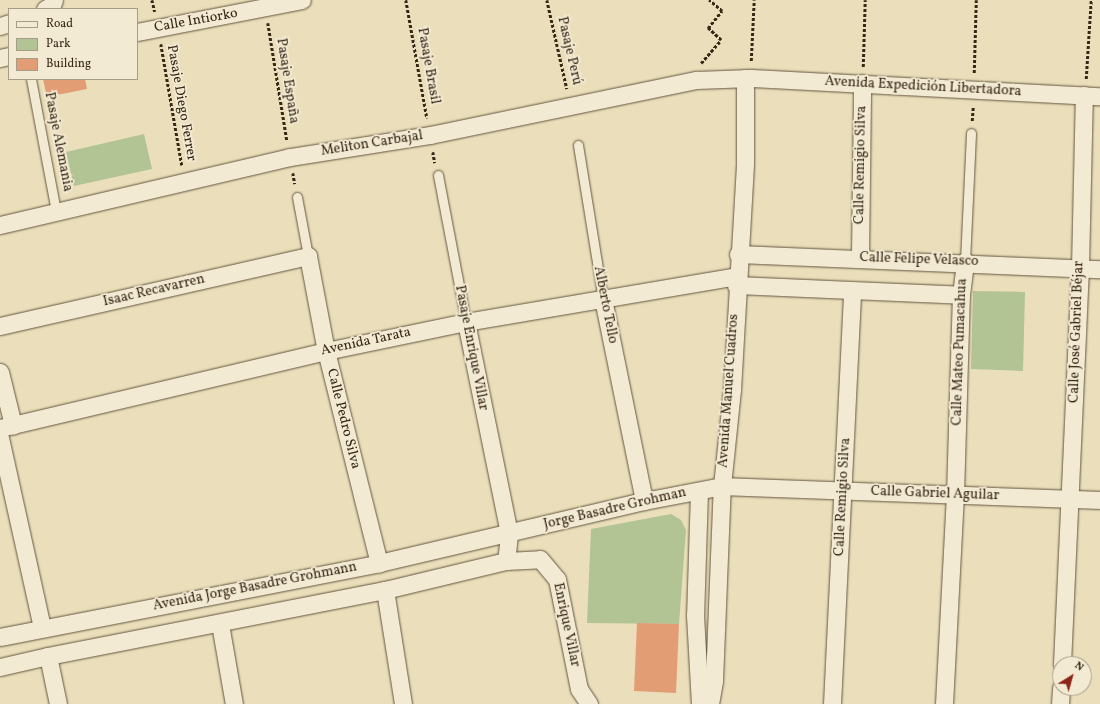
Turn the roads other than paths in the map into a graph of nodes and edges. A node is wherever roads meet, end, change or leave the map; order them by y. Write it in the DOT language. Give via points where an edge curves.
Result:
graph roads {
  1 [pos="54,0"];
  2 [pos="302,0"];
  3 [pos="46,8"];
  4 [pos="138,32"];
  5 [pos="748,78"];
  6 [pos="31,80"];
  7 [pos="862,83"];
  8 [pos="1092,96"];
  9 [pos="971,133"];
  10 [pos="578,145"];
  11 [pos="438,175"];
  12 [pos="297,197"];
  13 [pos="56,211"];
  14 [pos="0,225"];
  15 [pos="738,254"];
  16 [pos="308,256"];
  17 [pos="860,258"];
  18 [pos="965,261"];
  19 [pos="1080,267"];
  20 [pos="1100,269"];
  21 [pos="736,280"];
  22 [pos="852,290"];
  23 [pos="961,296"];
  24 [pos="603,299"];
  25 [pos="466,322"];
  26 [pos="0,326"];
  27 [pos="326,351"];
  28 [pos="0,372"];
  29 [pos="7,426"];
  30 [pos="0,438"];
  31 [pos="722,486"];
  32 [pos="699,491"];
  33 [pos="844,491"];
  34 [pos="955,495"];
  35 [pos="1070,499"];
  36 [pos="1100,500"];
  37 [pos="644,501"];
  38 [pos="509,534"];
  39 [pos="506,561"];
  40 [pos="379,563"];
  41 [pos="385,590"];
  42 [pos="220,624"];
  43 [pos="42,628"];
  44 [pos="0,637"];
  45 [pos="48,656"];
  46 [pos="1062,656"];
  47 [pos="0,667"];
  48 [pos="58,704"];
  49 [pos="234,704"];
  50 [pos="403,704"];
  51 [pos="589,704"];
  52 [pos="700,704"];
  53 [pos="710,704"];
  54 [pos="832,704"];
  55 [pos="944,704"];
  1 -- 3 [label="street"];
  2 -- 4 [label="street, Calle Intiorko"];
  5 -- 7 [label="street, Avenida Expedición Libertadora"];
  5 -- 13 [label="street, Meliton Carbajal" via="696,80 430,135 290,157"];
  5 -- 15 [label="street, Avenida Manuel Cuadros"];
  6 -- 13 [label="lane, Pasaje Alemania"];
  7 -- 8 [label="street, Avenida Expedición Libertadora"];
  7 -- 17 [label="street, Calle Remigio Silva"];
  8 -- 19 [label="street, Calle José Gabriel Béjar"];
  9 -- 18 [label="lane, Calle Mateo Pumacahua"];
  10 -- 24 [label="lane, Alberto Tello"];
  11 -- 25 [label="lane, Pasaje Enrique Villar"];
  12 -- 16 [label="lane, Calle Pedro Silva"];
  13 -- 14 [label="street, Meliton Carbajal"];
  15 -- 17 [label="street, Calle Felipe Velasco"];
  15 -- 21 [label="street, Avenida Manuel Cuadros"];
  16 -- 26 [label="street, Isaac Recavarren"];
  16 -- 27 [label="street, Calle Pedro Silva"];
  17 -- 18 [label="street, Calle Felipe Velasco"];
  18 -- 19 [label="street, Calle Felipe Velasco"];
  18 -- 23 [label="street, Calle Mateo Pumacahua"];
  19 -- 20 [label="street, Calle Felipe Velasco"];
  19 -- 35 [label="street, Calle José Gabriel Béjar"];
  21 -- 22 [label="street"];
  21 -- 24 [label="street, Avenida Tarata"];
  21 -- 31 [label="street, Avenida Manuel Cuadros" via="732,390"];
  22 -- 23 [label="street"];
  22 -- 33 [label="street, Calle Remigio Silva"];
  23 -- 34 [label="street, Calle Mateo Pumacahua"];
  24 -- 25 [label="street, Avenida Tarata"];
  24 -- 37 [label="street, Alberto Tello"];
  25 -- 27 [label="street, Avenida Tarata"];
  25 -- 38 [label="street, Pasaje Enrique Villar"];
  27 -- 29 [label="street, Avenida Tarata"];
  27 -- 40 [label="street, Calle Pedro Silva"];
  28 -- 29 [label="street"];
  30 -- 43 [label="street"];
  31 -- 32 [label="street, Jorge Basadre Grohman"];
  31 -- 33 [label="street, Calle Gabriel Aguilar"];
  31 -- 53 [label="street, Avenida Manuel Cuadros" via="714,681"];
  32 -- 37 [label="street, Jorge Basadre Grohman"];
  32 -- 52 [label="street" via="695,615"];
  33 -- 34 [label="street, Calle Gabriel Aguilar"];
  33 -- 54 [label="street, Calle Remigio Silva"];
  34 -- 35 [label="street, Calle Gabriel Aguilar"];
  34 -- 55 [label="street, Calle Mateo Pumacahua"];
  35 -- 36 [label="street, Calle Gabriel Aguilar"];
  35 -- 46 [label="street, Calle José Gabriel Béjar"];
  37 -- 38 [label="street, Jorge Basadre Grohman"];
  38 -- 39 [label="street, Pasaje Enrique Villar"];
  38 -- 40 [label="street, Avenida Jorge Basadre Grohmann"];
  39 -- 41 [label="street, Avenida Jorge Basadre Grohmann"];
  39 -- 51 [label="street, Enrique Villar" via="540,559 557,579 579,689"];
  40 -- 43 [label="street, Avenida Jorge Basadre Grohmann"];
  41 -- 42 [label="street, Avenida Jorge Basadre Grohmann"];
  41 -- 50 [label="street"];
  42 -- 45 [label="street, Avenida Jorge Basadre Grohmann"];
  42 -- 49 [label="street"];
  43 -- 44 [label="street, Avenida Jorge Basadre Grohmann"];
  45 -- 47 [label="street, Avenida Jorge Basadre Grohmann"];
  45 -- 48 [label="street"];
}
